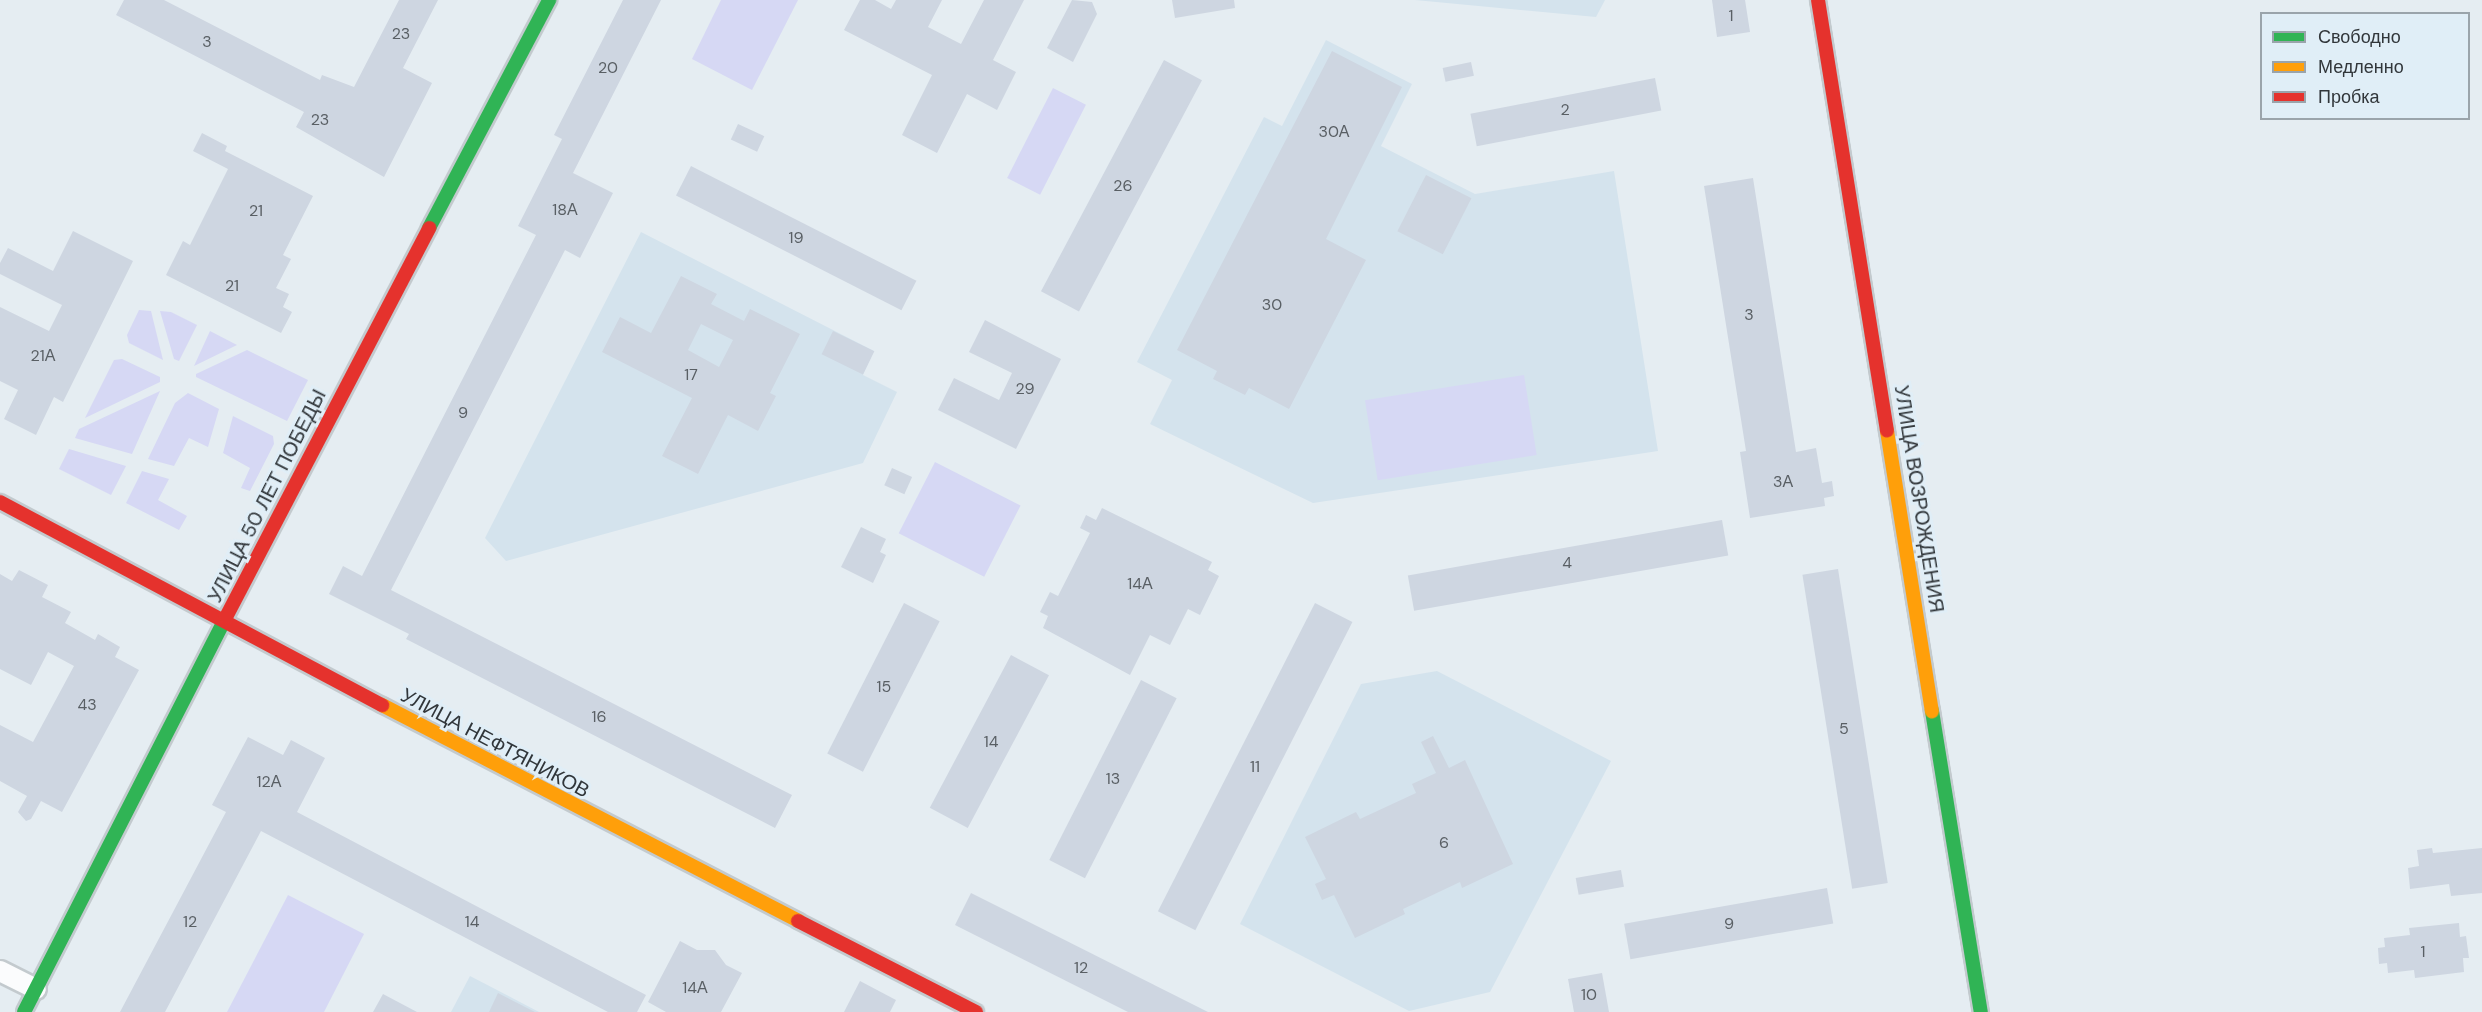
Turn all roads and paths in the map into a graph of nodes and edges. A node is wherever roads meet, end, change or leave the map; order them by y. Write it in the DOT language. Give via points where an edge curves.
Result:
graph roads {
  1 [pos="549,0"];
  2 [pos="1818,0"];
  3 [pos="0,502"];
  4 [pos="224,621"];
  5 [pos="0,971"];
  6 [pos="36,989"];
  7 [pos="1980,1010"];
  8 [pos="24,1012"];
  9 [pos="976,1012"];
  1 -- 4 [label="street, УЛИЦА 50 ЛЕТ ПОБЕДЫ"];
  2 -- 7 [label="street, УЛИЦА ВОЗРОЖДЕНИЯ"];
  3 -- 4 [label="street, УЛИЦА НЕФТЯНИКОВ"];
  4 -- 6 [label="street, УЛИЦА 50 ЛЕТ ПОБЕДЫ"];
  4 -- 9 [label="street, УЛИЦА НЕФТЯНИКОВ" via="618,830"];
  5 -- 6 [label="street"];
  6 -- 8 [label="street, УЛИЦА 50 ЛЕТ ПОБЕДЫ"];
}
